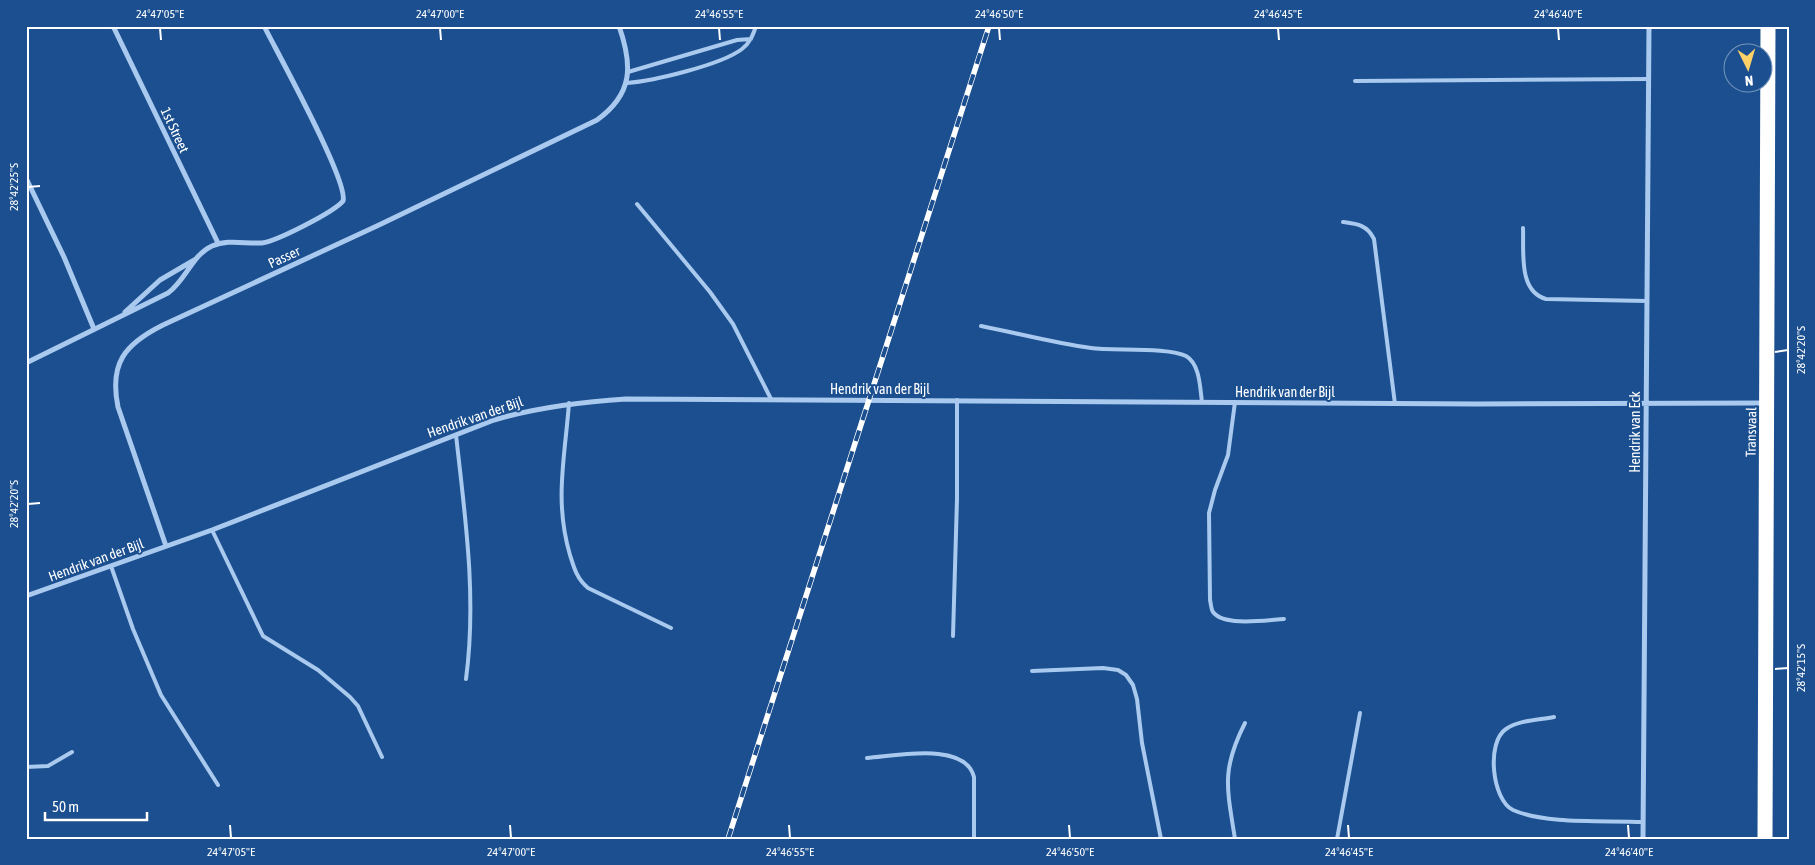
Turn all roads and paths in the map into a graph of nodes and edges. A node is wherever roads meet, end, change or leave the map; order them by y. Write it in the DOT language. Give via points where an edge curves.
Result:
graph roads {
  1 [pos="113,26"];
  2 [pos="264,26"];
  3 [pos="619,26"];
  4 [pos="756,26"];
  5 [pos="1650,26"];
  6 [pos="1768,26"];
  7 [pos="752,39"];
  8 [pos="628,72"];
  9 [pos="1649,80"];
  10 [pos="1355,81"];
  11 [pos="627,83"];
  12 [pos="26,178"];
  13 [pos="637,204"];
  14 [pos="1344,222"];
  15 [pos="1523,228"];
  16 [pos="218,244"];
  17 [pos="196,259"];
  18 [pos="1647,301"];
  19 [pos="124,314"];
  20 [pos="981,326"];
  21 [pos="94,329"];
  22 [pos="26,363"];
  23 [pos="771,399"];
  24 [pos="957,400"];
  25 [pos="1202,402"];
  26 [pos="1235,402"];
  27 [pos="569,403"];
  28 [pos="1767,403"];
  29 [pos="1395,404"];
  30 [pos="1646,404"];
  31 [pos="456,434"];
  32 [pos="212,530"];
  33 [pos="166,546"];
  34 [pos="111,566"];
  35 [pos="26,596"];
  36 [pos="1284,620"];
  37 [pos="671,628"];
  38 [pos="953,636"];
  39 [pos="1032,671"];
  40 [pos="466,679"];
  41 [pos="1360,713"];
  42 [pos="1554,717"];
  43 [pos="1245,723"];
  44 [pos="72,752"];
  45 [pos="382,757"];
  46 [pos="867,758"];
  47 [pos="26,767"];
  48 [pos="218,785"];
  49 [pos="1643,822"];
  50 [pos="974,839"];
  51 [pos="1161,839"];
  52 [pos="1235,839"];
  53 [pos="1337,839"];
  54 [pos="1643,839"];
  55 [pos="1765,839"];
  1 -- 16 [label="street, 1st Street"];
  2 -- 16 [label="street" via="306,106 337,173 344,197 338,208 273,240"];
  3 -- 8 [label="street"];
  4 -- 7 [label="lane"];
  5 -- 9 [label="street, Hendrik van Eck"];
  6 -- 28 [label="highway, Transvaal"];
  7 -- 8 [label="lane" via="737,40"];
  7 -- 11 [label="lane" via="731,56 667,76"];
  8 -- 11 [label="street"];
  9 -- 10 [label="lane"];
  9 -- 18 [label="street, Hendrik van Eck"];
  11 -- 33 [label="street, Passer" via="612,107 587,127 156,329 128,348 117,368 114,389"];
  12 -- 21 [label="street"];
  13 -- 23 [label="lane" via="733,324"];
  14 -- 29 [label="lane" via="1362,225 1370,230 1374,239"];
  15 -- 18 [label="lane" via="1526,280 1536,296 1546,299"];
  16 -- 17 [label="street" via="206,249"];
  17 -- 19 [label="street" via="160,280"];
  17 -- 19 [label="street" via="174,288"];
  18 -- 30 [label="street, Hendrik van Eck"];
  19 -- 21 [label="street"];
  20 -- 25 [label="lane" via="1089,348 1171,352 1186,356 1198,372"];
  21 -- 22 [label="street"];
  23 -- 24 [label="street, Hendrik van der Bijl"];
  23 -- 27 [label="street, Hendrik van der Bijl" via="626,399"];
  24 -- 25 [label="street, Hendrik van der Bijl"];
  24 -- 38 [label="lane"];
  25 -- 26 [label="street, Hendrik van der Bijl"];
  26 -- 29 [label="street, Hendrik van der Bijl"];
  26 -- 36 [label="lane" via="1228,455 1209,513 1210,600 1213,612 1222,619"];
  27 -- 31 [label="street, Hendrik van der Bijl" via="528,410"];
  27 -- 37 [label="lane" via="560,516 575,572 588,588"];
  28 -- 30 [label="street, Hendrik van der Bijl"];
  28 -- 55 [label="highway, Transvaal"];
  29 -- 30 [label="street, Hendrik van der Bijl"];
  30 -- 49 [label="street, Hendrik van Eck"];
  31 -- 32 [label="street, Hendrik van der Bijl"];
  31 -- 40 [label="lane" via="472,608 472,640"];
  32 -- 33 [label="street, Hendrik van der Bijl"];
  32 -- 45 [label="lane" via="263,636 318,670 350,697 358,706"];
  33 -- 34 [label="street, Hendrik van der Bijl"];
  34 -- 35 [label="street, Hendrik van der Bijl"];
  34 -- 48 [label="lane" via="161,695"];
  39 -- 51 [label="lane" via="1104,668 1126,675 1133,685 1136,699"];
  41 -- 53 [label="lane"];
  42 -- 49 [label="lane" via="1517,724 1505,729 1498,739 1494,752 1495,772 1497,792 1503,802 1511,809 1538,817"];
  43 -- 52 [label="lane" via="1233,746 1227,782"];
  44 -- 47 [label="lane" via="48,766"];
  46 -- 50 [label="lane" via="946,754 966,762 974,777"];
  49 -- 54 [label="street, Hendrik van Eck"];
}
